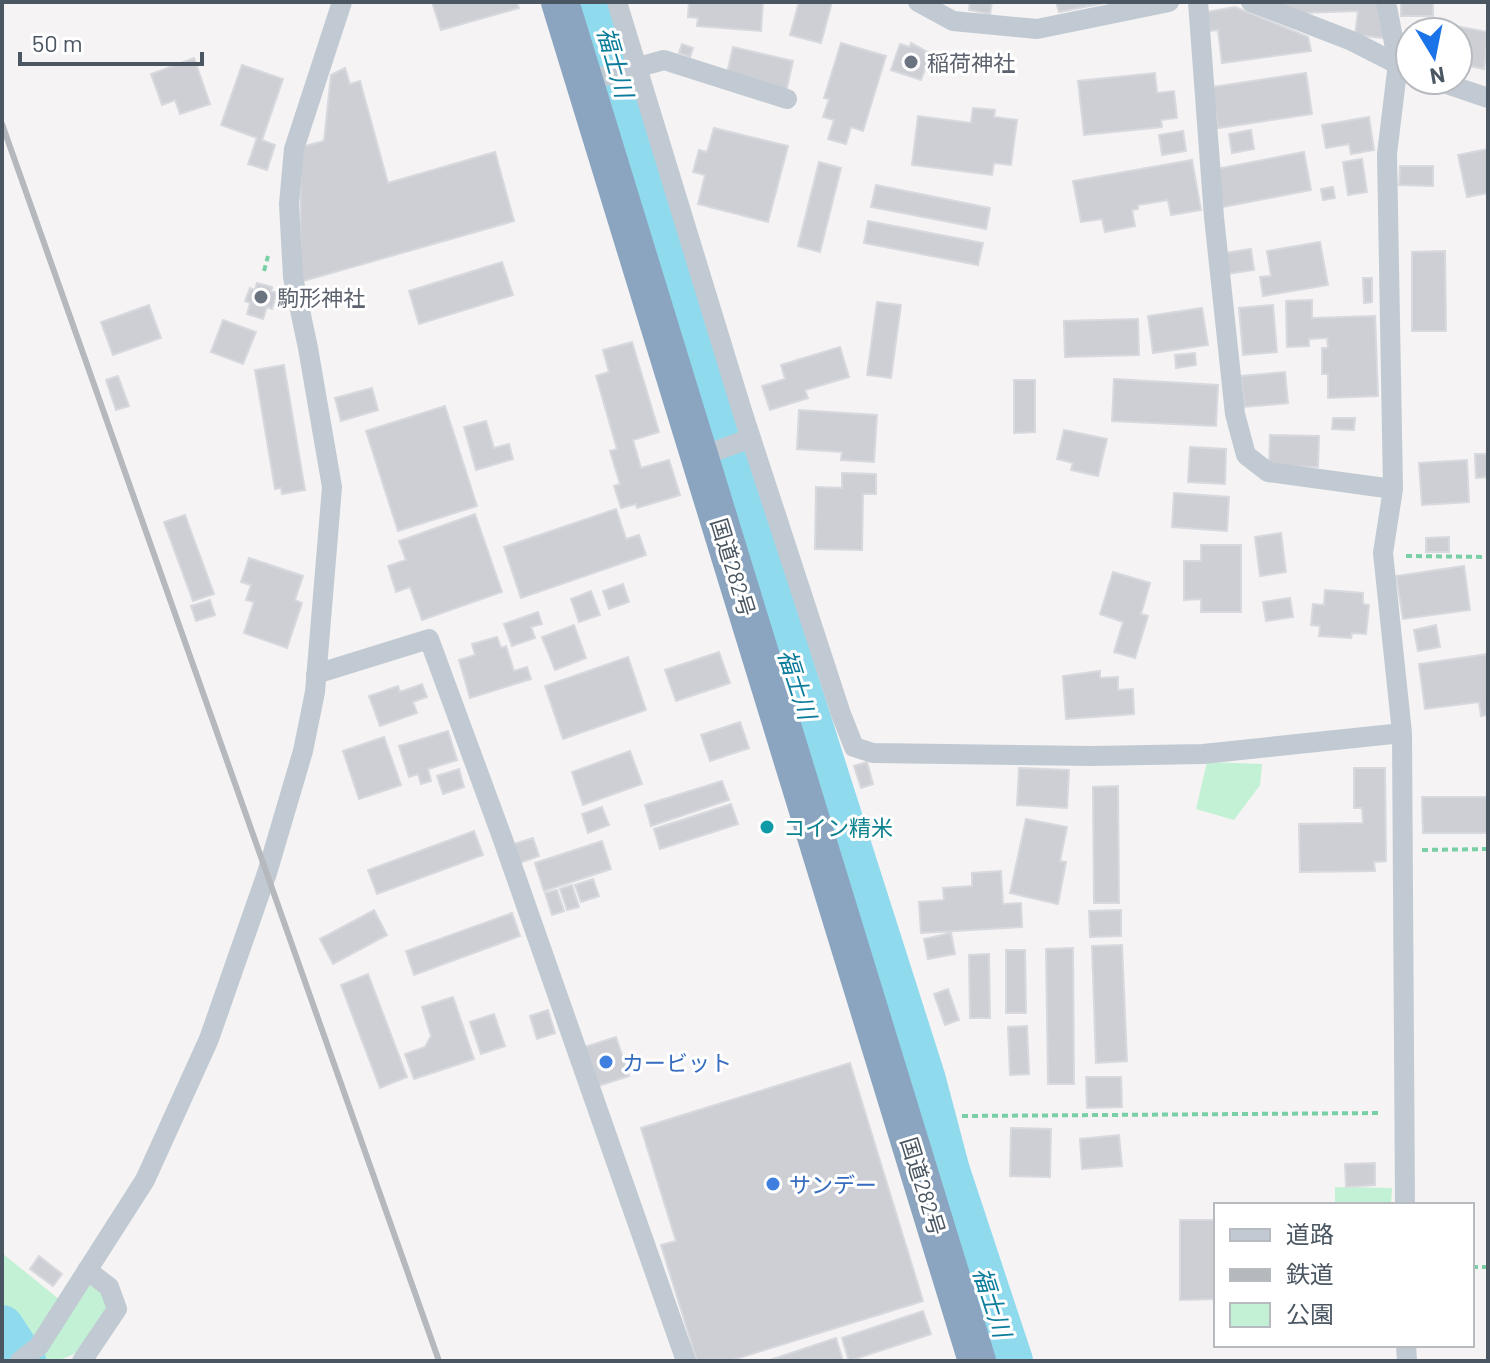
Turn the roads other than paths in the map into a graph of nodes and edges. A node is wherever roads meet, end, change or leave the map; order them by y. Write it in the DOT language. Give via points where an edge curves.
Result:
graph roads {
  1 [pos="342,2"];
  2 [pos="560,2"];
  3 [pos="617,2"];
  4 [pos="918,2"];
  5 [pos="1169,2"];
  6 [pos="1198,2"];
  7 [pos="1251,2"];
  8 [pos="1386,2"];
  9 [pos="1394,31"];
  10 [pos="1394,62"];
  11 [pos="636,68"];
  12 [pos="584,82"];
  13 [pos="1398,96"];
  14 [pos="787,99"];
  15 [pos="750,438"];
  16 [pos="701,456"];
  17 [pos="1393,489"];
  18 [pos="316,674"];
  19 [pos="1402,733"];
  20 [pos="1405,1203"];
  21 [pos="87,1270"];
  22 [pos="20,1361"];
  23 [pos="82,1361"];
  24 [pos="686,1361"];
  25 [pos="977,1361"];
  1 -- 18 [label="street" via="294,149 289,204 293,277 332,487"];
  2 -- 12 [label="highway, 国道282号"];
  3 -- 11 [label="street"];
  4 -- 5 [label="street" via="953,21 1037,29"];
  6 -- 17 [label="street" via="1235,414 1246,455 1268,472"];
  7 -- 10 [label="street"];
  8 -- 9 [label="street"];
  11 -- 12 [label="street"];
  11 -- 14 [label="street" via="664,60"];
  11 -- 15 [label="street"];
  12 -- 16 [label="highway, 国道282号"];
  13 -- 17 [label="street" via="1387,154"];
  15 -- 16 [label="street"];
  15 -- 19 [label="street" via="854,747 873,753 1203,754"];
  16 -- 25 [label="highway, 国道282号"];
  17 -- 19 [label="street" via="1383,553"];
  18 -- 21 [label="street" via="303,751 209,1039 145,1180"];
  18 -- 24 [label="street" via="429,639"];
  19 -- 20 [label="street"];
  21 -- 22 [label="street" via="39,1346"];
  21 -- 23 [label="street" via="109,1287 117,1309"];
}
